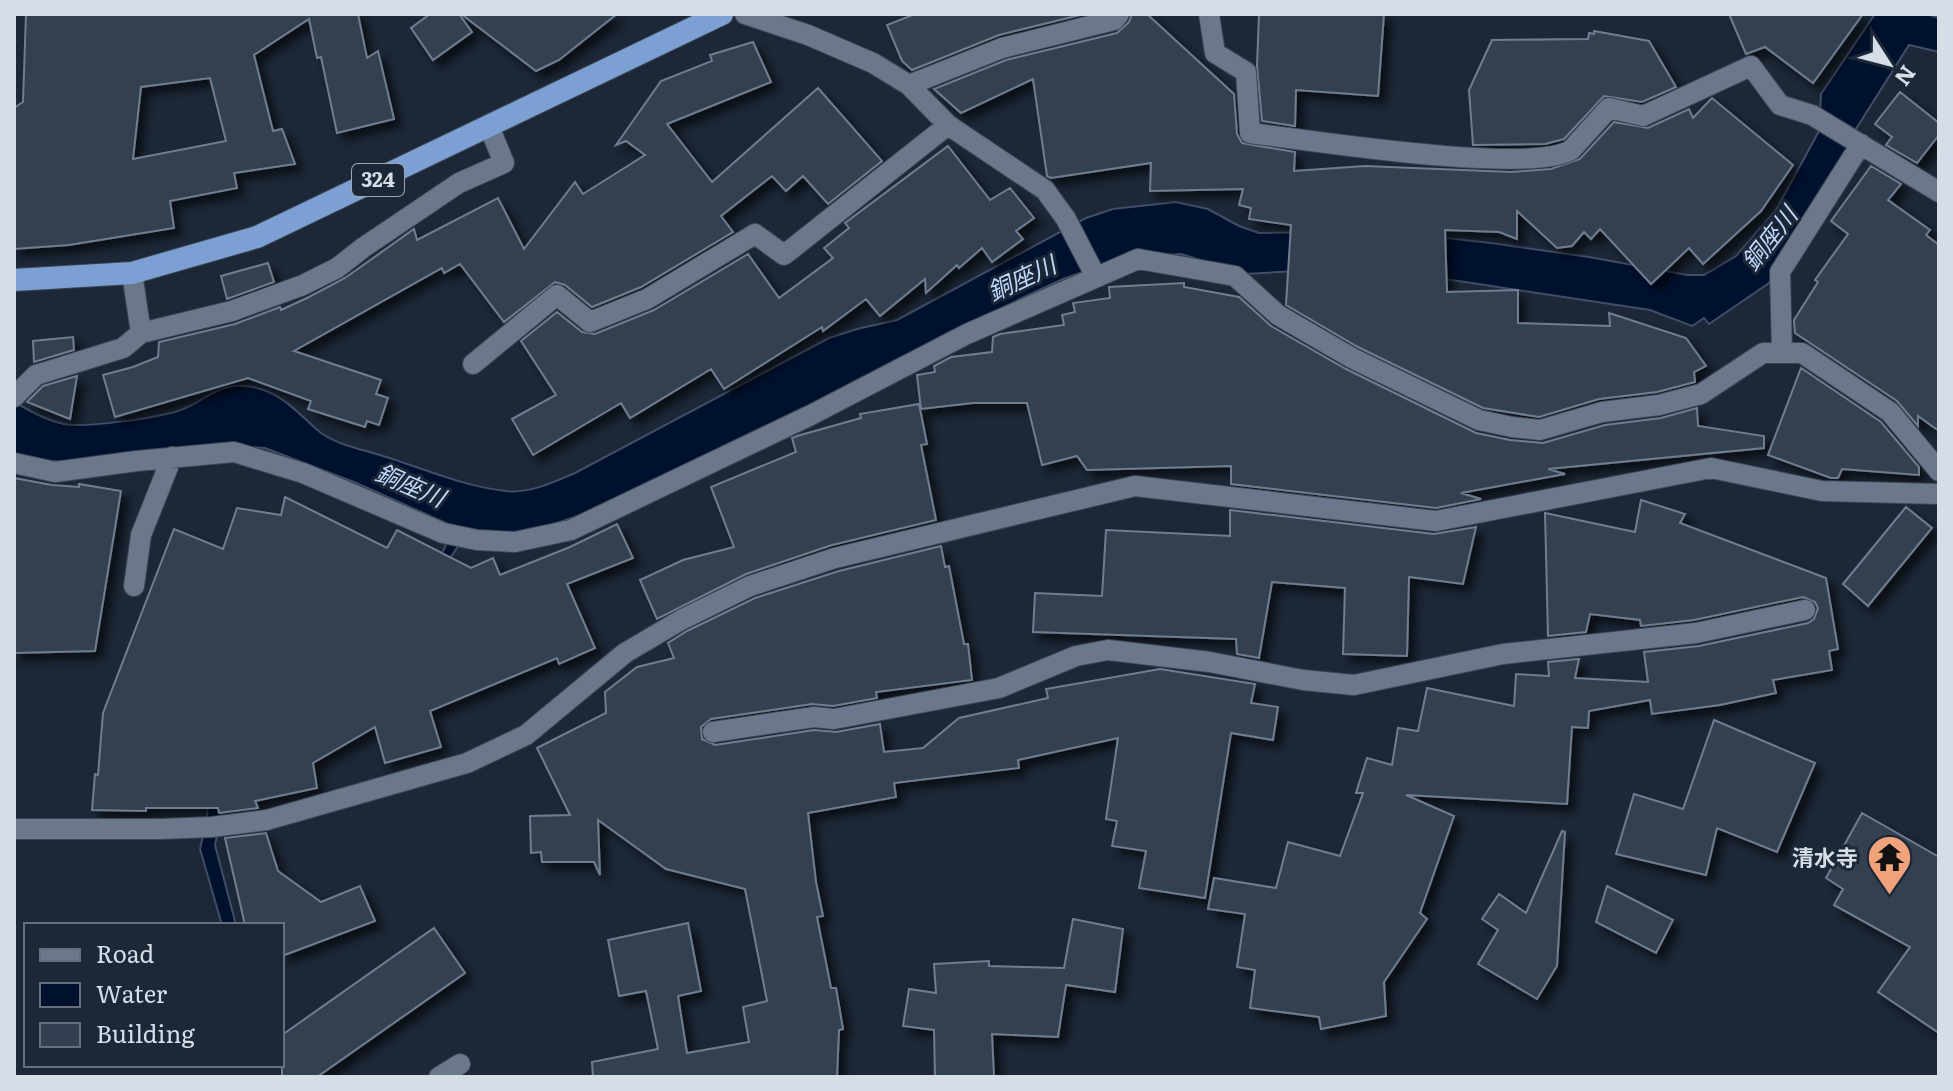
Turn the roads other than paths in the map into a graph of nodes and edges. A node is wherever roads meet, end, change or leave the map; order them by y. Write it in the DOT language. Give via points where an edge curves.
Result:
graph roads {
  1 [pos="722,14"];
  2 [pos="745,14"];
  3 [pos="1119,14"];
  4 [pos="1209,14"];
  5 [pos="909,85"];
  6 [pos="948,125"];
  7 [pos="489,126"];
  8 [pos="1858,144"];
  9 [pos="1939,192"];
  10 [pos="132,273"];
  11 [pos="1096,277"];
  12 [pos="14,280"];
  13 [pos="141,333"];
  14 [pos="1782,352"];
  15 [pos="473,364"];
  16 [pos="14,397"];
  17 [pos="172,457"];
  18 [pos="14,463"];
  19 [pos="1939,471"];
  20 [pos="1939,494"];
  21 [pos="134,586"];
  22 [pos="1805,610"];
  23 [pos="713,732"];
  24 [pos="14,829"];
  25 [pos="460,1064"];
  26 [pos="439,1077"];
  1 -- 7 [label="highway, 324"];
  2 -- 5 [label="street" via="873,63"];
  3 -- 5 [label="street" via="1114,20 1002,48"];
  4 -- 8 [label="street" via="1215,53 1246,72 1250,133 1453,157 1540,159 1571,150 1609,108 1643,116 1751,66 1780,105 1812,115"];
  5 -- 6 [label="street"];
  6 -- 11 [label="street" via="1045,190"];
  6 -- 15 [label="street" via="784,255 755,234 647,299 590,322 557,295"];
  7 -- 10 [label="highway, 324" via="257,237"];
  7 -- 13 [label="street" via="504,163 459,183 337,268 232,311"];
  8 -- 9 [label="street"];
  8 -- 14 [label="street" via="1780,272"];
  10 -- 12 [label="highway, 324"];
  10 -- 13 [label="street"];
  11 -- 14 [label="street" via="1138,259 1235,276 1278,315 1352,358 1479,420 1512,427 1540,430 1602,412 1701,394 1763,353"];
  11 -- 17 [label="street" via="967,334 571,530 515,542 443,533 303,473 234,452"];
  13 -- 16 [label="street" via="123,348 36,375"];
  14 -- 19 [label="street" via="1802,353 1890,412"];
  17 -- 18 [label="street" via="55,472"];
  17 -- 21 [label="street" via="141,535"];
  20 -- 24 [label="street" via="1822,491 1711,468 1436,521 1135,486 835,558 750,586 625,653 526,735 467,763 267,820 161,829"];
  22 -- 23 [label="street" via="1696,633 1503,654 1354,685 1108,650 1076,656 999,688 834,719 814,717"];
  25 -- 26 [label="street"];
}
